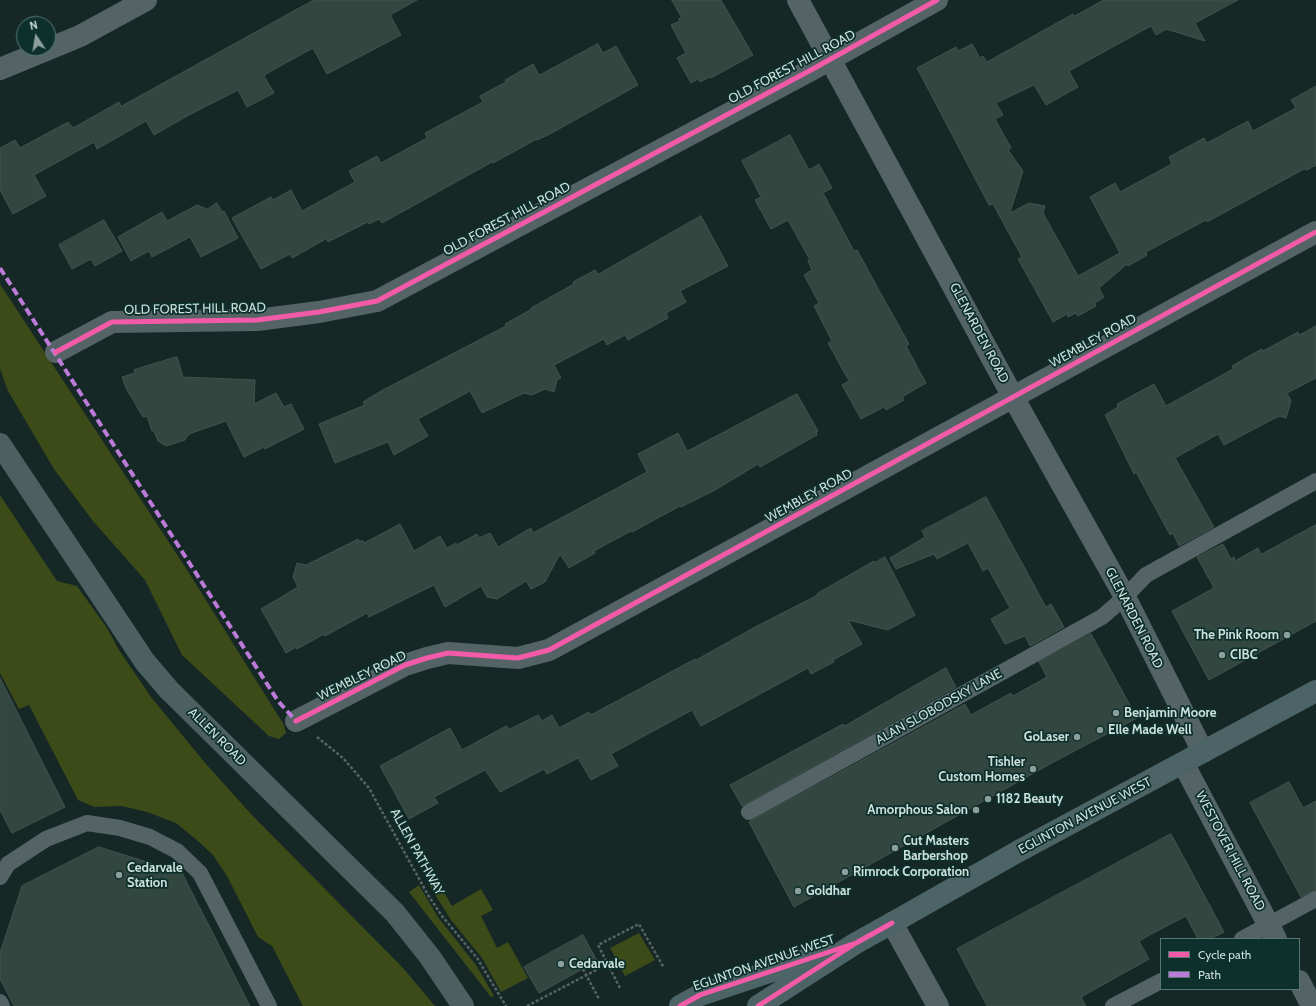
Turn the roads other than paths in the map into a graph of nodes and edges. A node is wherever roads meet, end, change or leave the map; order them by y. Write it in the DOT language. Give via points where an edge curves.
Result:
graph roads {
  1 [pos="146,0"];
  2 [pos="798,0"];
  3 [pos="938,0"];
  4 [pos="830,59"];
  5 [pos="0,69"];
  6 [pos="1316,232"];
  7 [pos="56,352"];
  8 [pos="1013,397"];
  9 [pos="0,444"];
  10 [pos="1316,481"];
  11 [pos="1125,597"];
  12 [pos="1316,691"];
  13 [pos="296,721"];
  14 [pos="1203,752"];
  15 [pos="1183,764"];
  16 [pos="750,812"];
  17 [pos="0,877"];
  18 [pos="1316,899"];
  19 [pos="892,923"];
  20 [pos="1273,932"];
  21 [pos="1246,938"];
  22 [pos="856,943"];
  23 [pos="1160,982"];
  24 [pos="1300,983"];
  25 [pos="0,1002"];
  26 [pos="2,1006"];
  27 [pos="269,1006"];
  28 [pos="463,1006"];
  29 [pos="680,1006"];
  30 [pos="758,1006"];
  31 [pos="938,1006"];
  32 [pos="1113,1006"];
  33 [pos="1312,1006"];
  1 -- 5 [label="street" via="80,36"];
  2 -- 4 [label="street, GLENARDEN ROAD"];
  3 -- 4 [label="street, OLD FOREST HILL ROAD"];
  4 -- 7 [label="street, OLD FOREST HILL ROAD" via="377,301 257,320 112,322"];
  4 -- 8 [label="street, GLENARDEN ROAD"];
  6 -- 8 [label="street, WEMBLEY ROAD"];
  8 -- 11 [label="street, GLENARDEN ROAD"];
  8 -- 13 [label="street, WEMBLEY ROAD" via="549,650 518,658 448,653 427,658 405,665"];
  9 -- 28 [label="highway, ALLEN ROAD" via="145,662 169,690 395,913 430,957"];
  10 -- 11 [label="lane, ALAN SLOBODSKY LANE" via="1146,575"];
  11 -- 14 [label="street, GLENARDEN ROAD"];
  11 -- 16 [label="lane, ALAN SLOBODSKY LANE" via="1102,617"];
  12 -- 14 [label="main road, EGLINTON AVENUE WEST"];
  14 -- 15 [label="main road, EGLINTON AVENUE WEST"];
  15 -- 19 [label="main road, EGLINTON AVENUE WEST" via="1017,852"];
  15 -- 20 [label="street, WESTOVER HILL ROAD"];
  17 -- 27 [label="lane" via="8,864 46,839 87,823 120,828 150,837 177,851 200,873"];
  18 -- 20 [label="lane"];
  19 -- 22 [label="main road, EGLINTON AVENUE WEST"];
  19 -- 31 [label="street"];
  20 -- 21 [label="lane"];
  22 -- 29 [label="main road, EGLINTON AVENUE WEST" via="700,995"];
  22 -- 30 [label="main road, EGLINTON AVENUE WEST"];
  23 -- 32 [label="lane"];
  24 -- 33 [label="street"];
  25 -- 26 [label="lane"];
}
